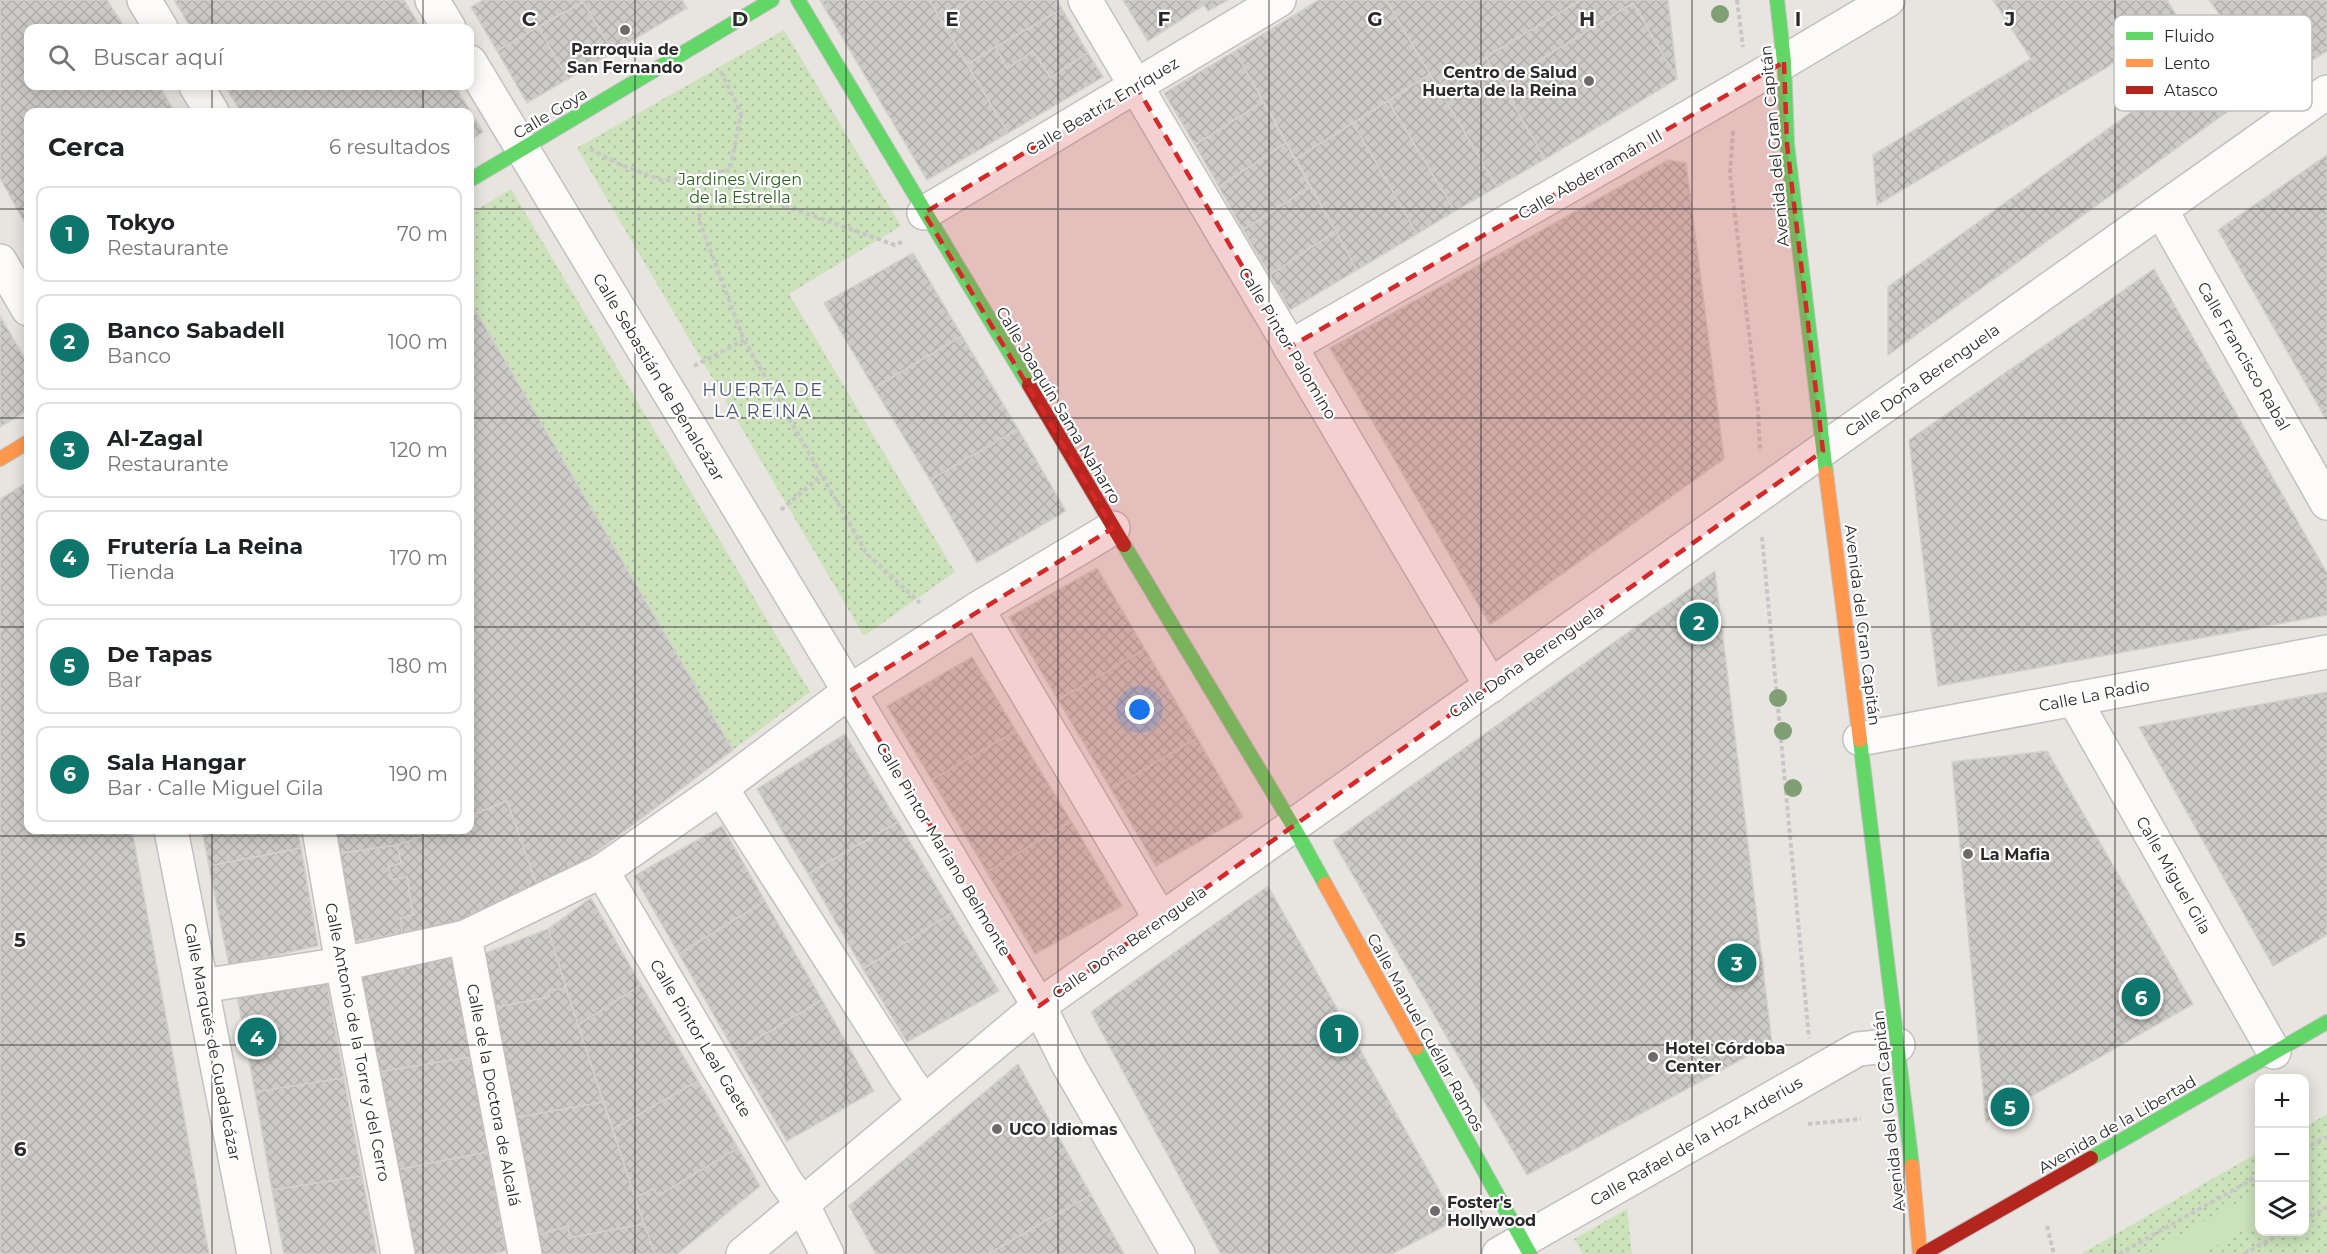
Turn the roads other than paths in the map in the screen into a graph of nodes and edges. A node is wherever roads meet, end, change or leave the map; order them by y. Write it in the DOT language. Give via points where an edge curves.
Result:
graph roads {
  1 [pos="144,0"];
  2 [pos="432,0"];
  3 [pos="772,0"];
  4 [pos="798,0"];
  5 [pos="1085,0"];
  6 [pos="1777,0"];
  7 [pos="1888,0"];
  8 [pos="1275,1"];
  9 [pos="159,24"];
  10 [pos="447,24"];
  11 [pos="1784,62"];
  12 [pos="474,69"];
  13 [pos="1136,86"];
  14 [pos="198,90"];
  15 [pos="2327,92"];
  16 [pos="2312,103"];
  17 [pos="210,108"];
  18 [pos="2300,111"];
  19 [pos="522,149"];
  20 [pos="474,178"];
  21 [pos="2161,210"];
  22 [pos="924,213"];
  23 [pos="0,261"];
  24 [pos="24,302"];
  25 [pos="1290,347"];
  26 [pos="24,444"];
  27 [pos="1823,451"];
  28 [pos="0,459"];
  29 [pos="2327,503"];
  30 [pos="1113,528"];
  31 [pos="977,609"];
  32 [pos="2327,652"];
  33 [pos="1491,686"];
  34 [pos="850,691"];
  35 [pos="2074,699"];
  36 [pos="1860,739"];
  37 [pos="721,788"];
  38 [pos="1293,826"];
  39 [pos="172,834"];
  40 [pos="320,834"];
  41 [pos="602,871"];
  42 [pos="1161,920"];
  43 [pos="465,937"];
  44 [pos="342,964"];
  45 [pos="202,986"];
  46 [pos="1039,1006"];
  47 [pos="2327,1022"];
  48 [pos="1898,1045"];
  49 [pos="2274,1052"];
  50 [pos="924,1102"];
  51 [pos="802,1204"];
  52 [pos="1517,1250"];
  53 [pos="254,1254"];
  54 [pos="398,1254"];
  55 [pos="525,1254"];
  56 [pos="742,1254"];
  57 [pos="828,1254"];
  58 [pos="1178,1254"];
  59 [pos="1921,1254"];
  1 -- 9 [label="street"];
  2 -- 10 [label="street"];
  3 -- 19 [label="street, Calle Goya"];
  4 -- 22 [label="street, Calle Joaquín Sama Naharro"];
  5 -- 13 [label="street, Calle Pintor Palomino"];
  6 -- 11 [label="street, Avenida del Gran Capitán"];
  7 -- 11 [label="street, Calle Abderramán III"];
  8 -- 13 [label="street, Calle Beatriz Enríquez"];
  11 -- 25 [label="street, Calle Abderramán III"];
  11 -- 27 [label="street, Avenida del Gran Capitán" via="1787,144"];
  12 -- 19 [label="street, Calle Sebastián de Benalcázar"];
  13 -- 22 [label="street, Calle Beatriz Enríquez"];
  13 -- 25 [label="street, Calle Pintor Palomino"];
  14 -- 17 [label="street"];
  15 -- 16 [label="street, Calle Doña Berenguela"];
  18 -- 21 [label="street, Calle Doña Berenguela"];
  19 -- 20 [label="street, Calle Goya"];
  19 -- 34 [label="street, Calle Sebastián de Benalcázar"];
  21 -- 27 [label="street, Calle Doña Berenguela"];
  21 -- 29 [label="street, Calle Francisco Rabal"];
  22 -- 30 [label="street, Calle Joaquín Sama Naharro"];
  23 -- 24 [label="street"];
  25 -- 33 [label="street, Calle Pintor Palomino"];
  26 -- 28 [label="street"];
  27 -- 33 [label="street, Calle Doña Berenguela"];
  27 -- 36 [label="street, Avenida del Gran Capitán"];
  30 -- 31 [label="street"];
  30 -- 38 [label="street, Calle Joaquín Sama Naharro"];
  31 -- 34 [label="street"];
  31 -- 42 [label="street"];
  32 -- 35 [label="street, Calle La Radio"];
  33 -- 38 [label="street, Calle Doña Berenguela"];
  34 -- 37 [label="street"];
  34 -- 46 [label="street, Calle Pintor Mariano Belmonte"];
  35 -- 36 [label="street, Calle La Radio"];
  35 -- 49 [label="street, Calle Miguel Gila"];
  36 -- 48 [label="street, Avenida del Gran Capitán"];
  37 -- 41 [label="street"];
  37 -- 50 [label="street"];
  38 -- 42 [label="street, Calle Doña Berenguela"];
  38 -- 52 [label="street, Calle Manuel Cuéllar Ramos"];
  39 -- 45 [label="street, Calle Marqués de Guadalcázar"];
  40 -- 44 [label="street, Calle Antonio de la Torre y del Cerro"];
  41 -- 43 [label="street"];
  41 -- 51 [label="street, Calle Pintor Leal Gaete"];
  42 -- 46 [label="street, Calle Doña Berenguela"];
  43 -- 44 [label="street"];
  43 -- 55 [label="street, Calle de la Doctora de Alcalá"];
  44 -- 45 [label="street"];
  44 -- 54 [label="street, Calle Antonio de la Torre y del Cerro"];
  45 -- 53 [label="street, Calle Marqués de Guadalcázar"];
  46 -- 50 [label="street, Calle Doña Berenguela"];
  46 -- 58 [label="street, Calle Pintor Mariano Belmonte" via="1069,1066"];
  47 -- 49 [label="street, Avenida de la Libertad"];
  48 -- 52 [label="street, Calle Rafael de la Hoz Arderius" via="1858,1049"];
  48 -- 59 [label="street, Avenida del Gran Capitán"];
  49 -- 59 [label="street, Avenida de la Libertad"];
  50 -- 51 [label="street, Calle Doña Berenguela"];
  51 -- 56 [label="street, Calle Doña Berenguela"];
  51 -- 57 [label="street, Calle Pintor Leal Gaete"];
}
